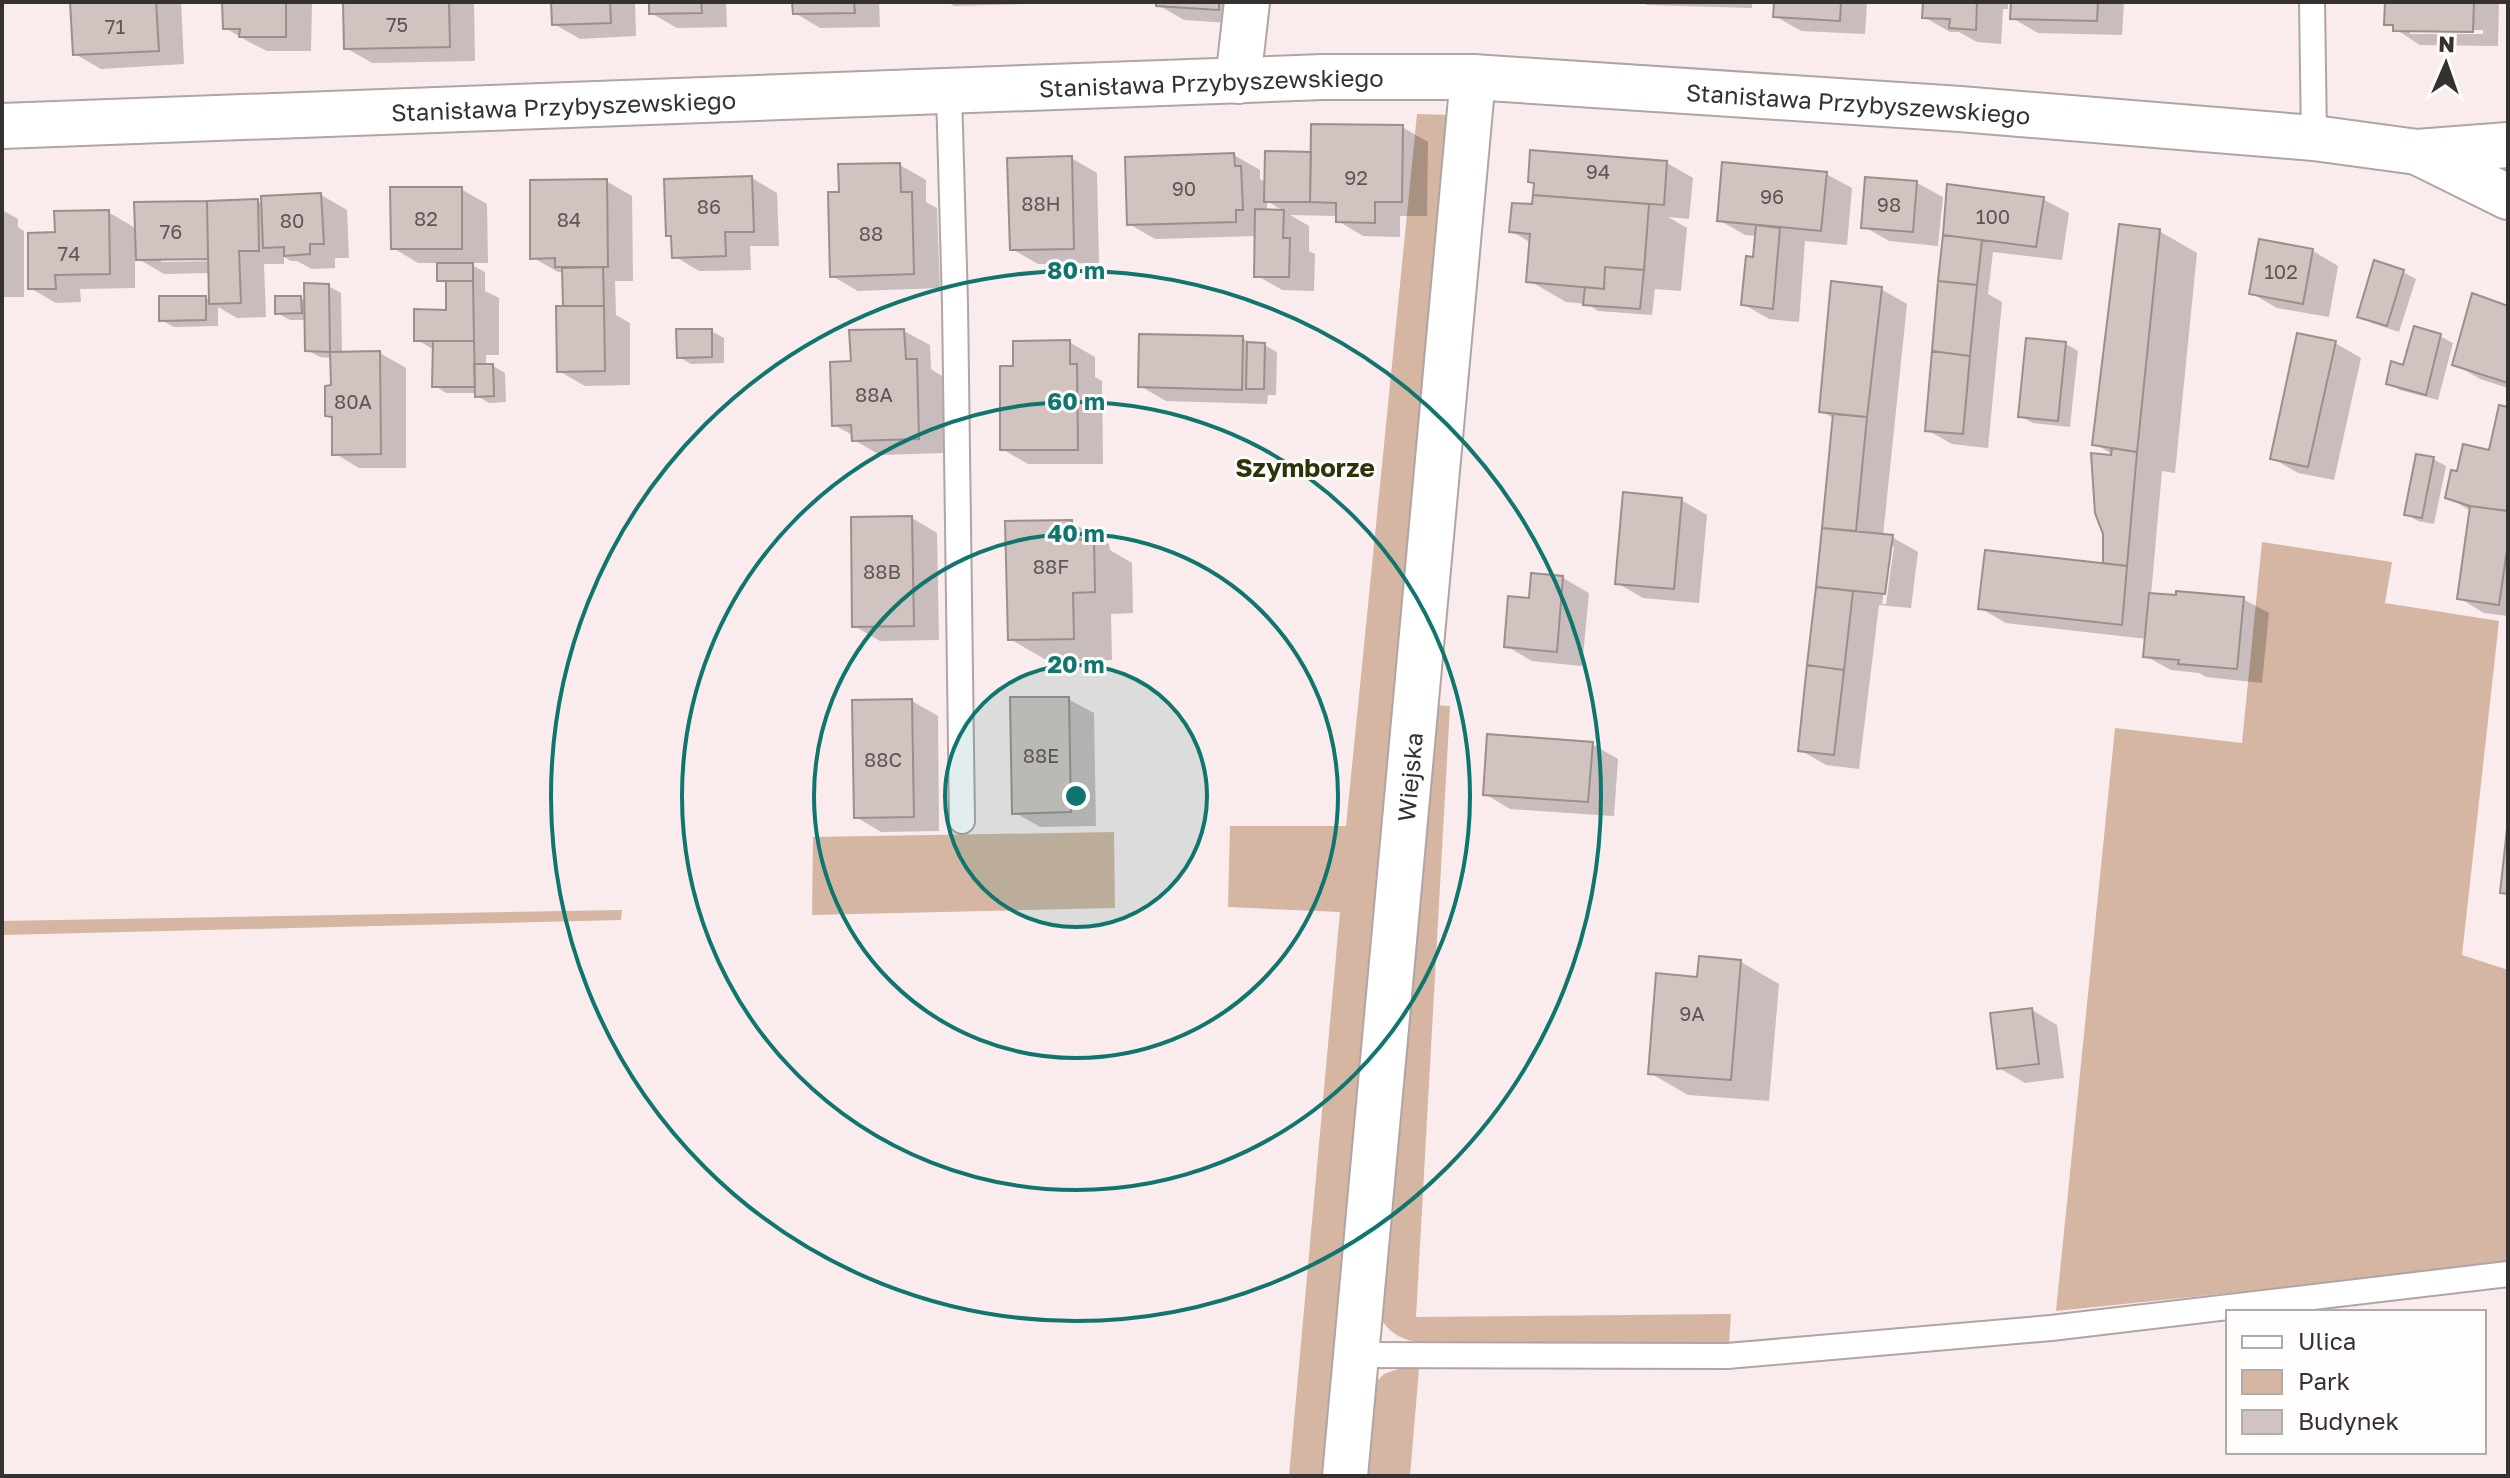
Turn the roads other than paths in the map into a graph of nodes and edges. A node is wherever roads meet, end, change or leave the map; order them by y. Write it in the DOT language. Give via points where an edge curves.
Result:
graph roads {
  1 [pos="1247,2"];
  2 [pos="2312,2"];
  3 [pos="1473,77"];
  4 [pos="1238,81"];
  5 [pos="949,93"];
  6 [pos="2,126"];
  7 [pos="2314,138"];
  8 [pos="2508,145"];
  9 [pos="2417,152"];
  10 [pos="2508,197"];
  11 [pos="962,821"];
  12 [pos="2508,1274"];
  13 [pos="1356,1355"];
  14 [pos="1345,1476"];
  1 -- 4 [label="street"];
  2 -- 7 [label="lane"];
  3 -- 4 [label="street, Stanisława Przybyszewskiego"];
  3 -- 7 [label="street, Stanisława Przybyszewskiego"];
  3 -- 13 [label="street, Wiejska"];
  4 -- 5 [label="street, Stanisława Przybyszewskiego"];
  5 -- 6 [label="street, Stanisława Przybyszewskiego"];
  5 -- 11 [label="lane"];
  7 -- 9 [label="street, Stanisława Przybyszewskiego"];
  8 -- 9 [label="street, Stanisława Przybyszewskiego"];
  9 -- 10 [label="street, Stanisława Przybyszewskiego"];
  12 -- 13 [label="lane" via="2051,1328 1727,1356"];
  13 -- 14 [label="street, Wiejska"];
}
